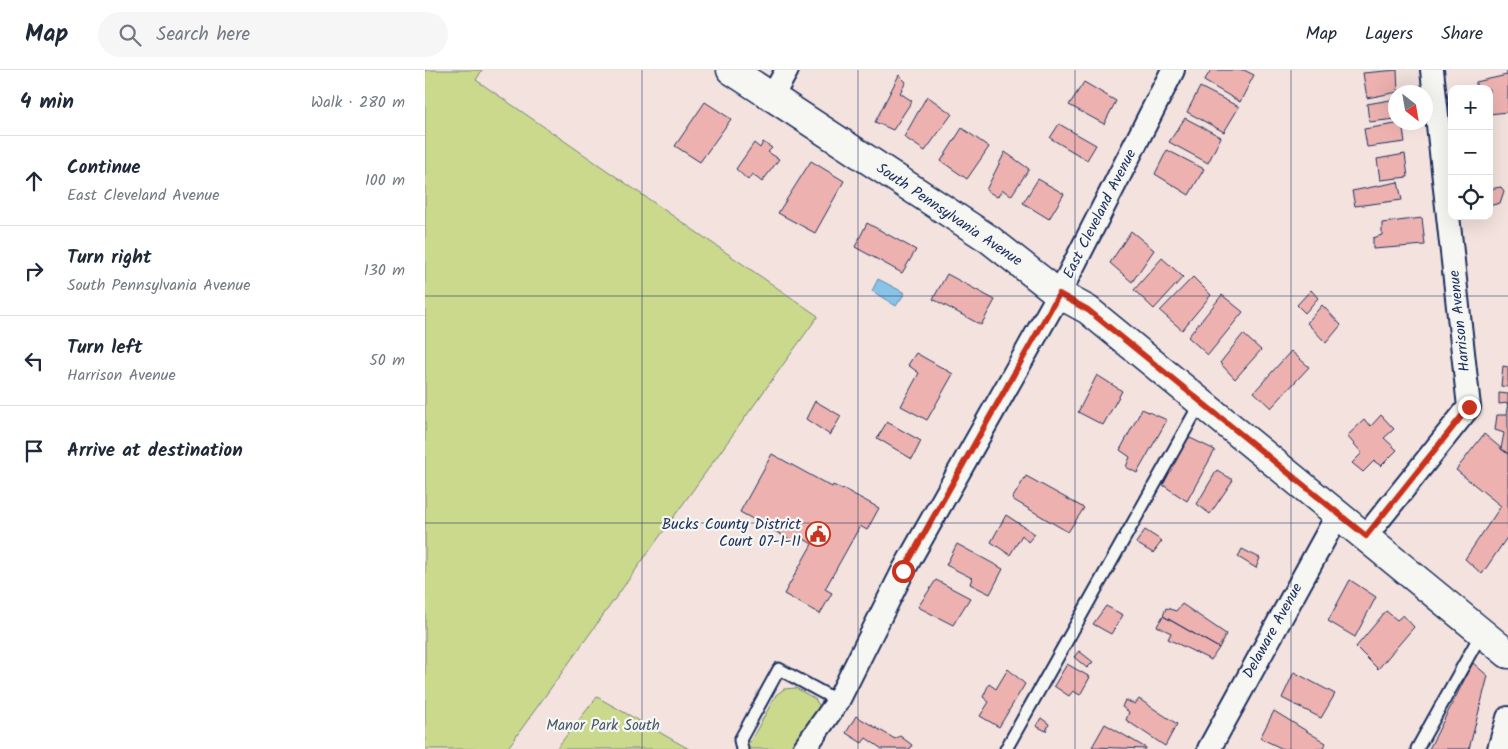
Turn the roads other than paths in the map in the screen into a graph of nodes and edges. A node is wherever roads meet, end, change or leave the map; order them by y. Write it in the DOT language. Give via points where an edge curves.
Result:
graph roads {
  1 [pos="731,70"];
  2 [pos="787,70"];
  3 [pos="1173,70"];
  4 [pos="1432,70"];
  5 [pos="772,97"];
  6 [pos="1059,294"];
  7 [pos="1201,402"];
  8 [pos="1338,514"];
  9 [pos="1366,536"];
  10 [pos="1482,632"];
  11 [pos="1508,654"];
  12 [pos="838,701"];
  13 [pos="1508,718"];
  14 [pos="742,749"];
  15 [pos="805,749"];
  16 [pos="1007,749"];
  17 [pos="1209,749"];
  18 [pos="1417,749"];
  19 [pos="1499,749"];
  1 -- 5 [label="main road, South Pennsylvania Avenue"];
  2 -- 5 [label="street"];
  3 -- 6 [label="street, East Cleveland Avenue"];
  4 -- 9 [label="street, Harrison Avenue" via="1469,407"];
  5 -- 6 [label="main road, South Pennsylvania Avenue" via="989,239"];
  6 -- 7 [label="main road, South Pennsylvania Avenue" via="1088,310"];
  6 -- 12 [label="street, East Cleveland Avenue" via="903,571"];
  7 -- 8 [label="main road, South Pennsylvania Avenue"];
  7 -- 16 [label="lane"];
  8 -- 9 [label="main road, South Pennsylvania Avenue"];
  8 -- 17 [label="street, Delaware Avenue"];
  9 -- 10 [label="main road, South Pennsylvania Avenue"];
  10 -- 11 [label="main road, South Pennsylvania Avenue"];
  10 -- 18 [label="lane"];
  12 -- 14 [label="lane" via="779,669 740,740"];
  12 -- 15 [label="street, East Cleveland Avenue"];
  13 -- 19 [label="street"];
}
